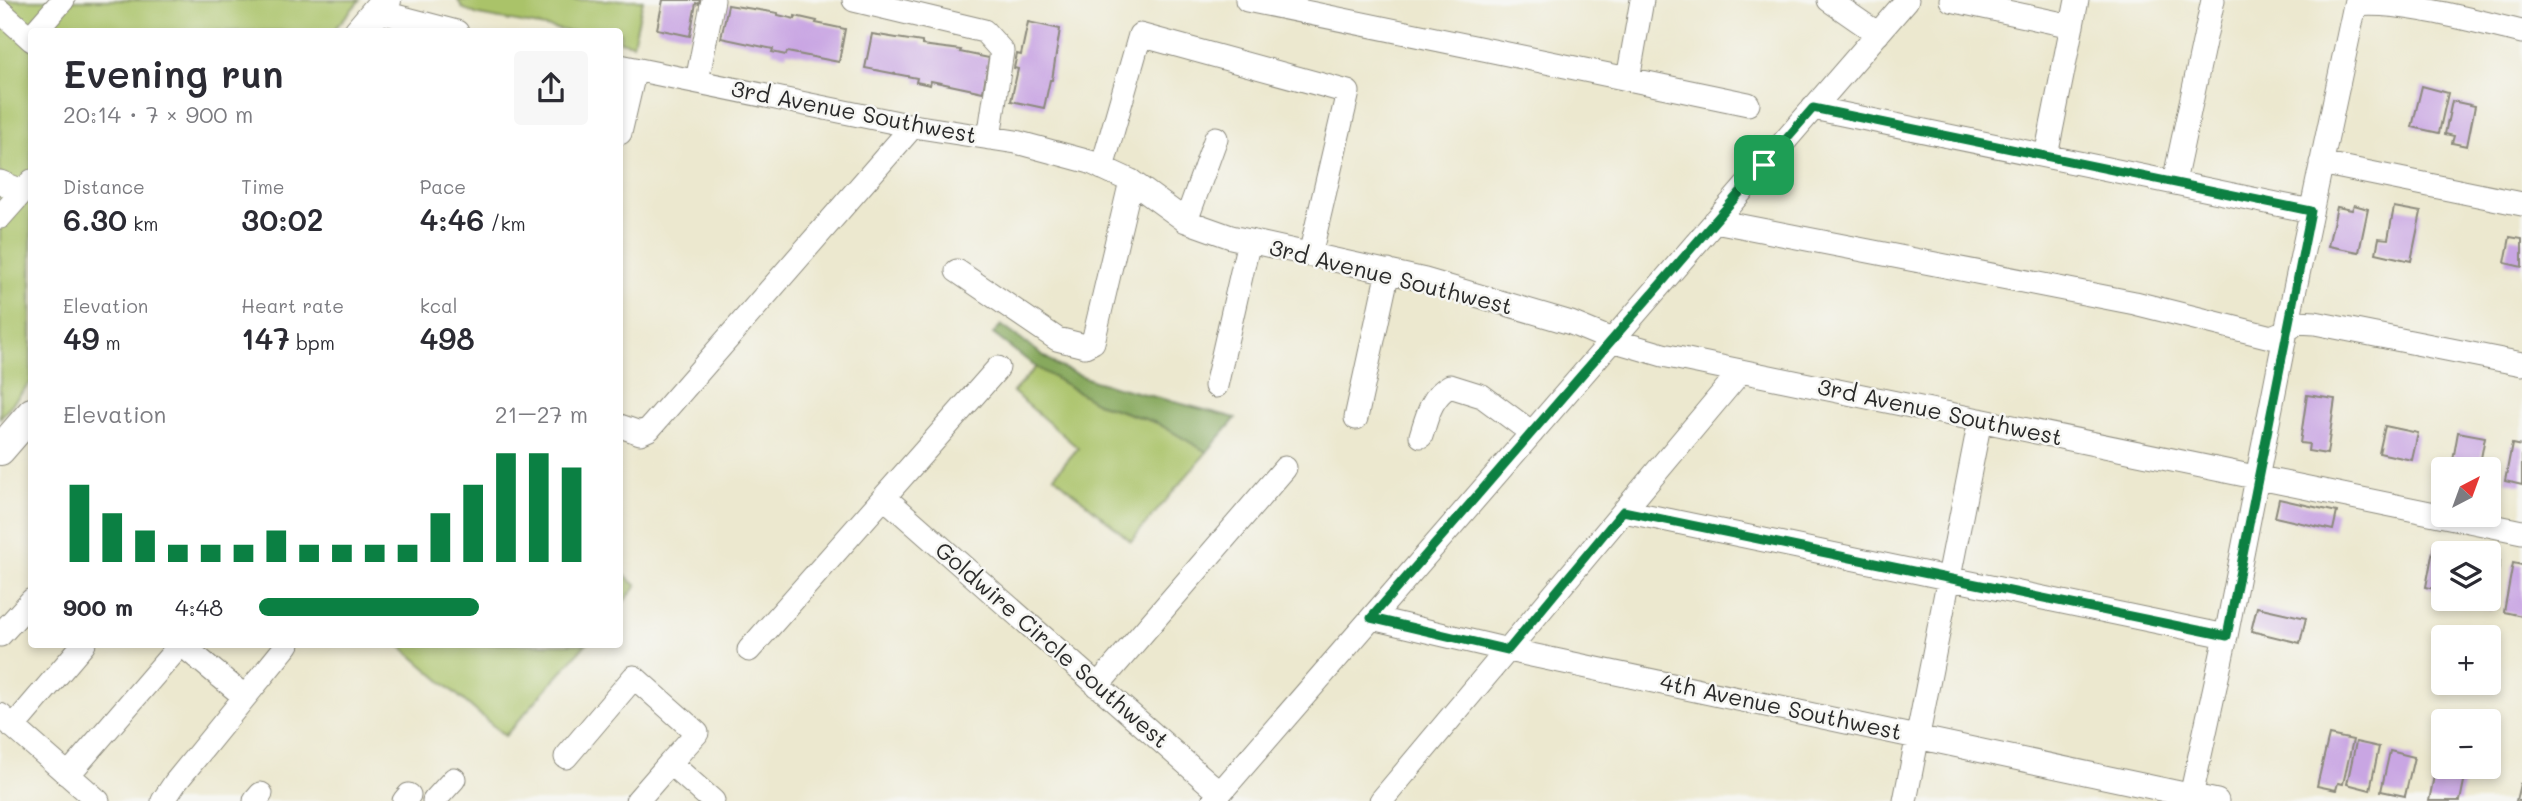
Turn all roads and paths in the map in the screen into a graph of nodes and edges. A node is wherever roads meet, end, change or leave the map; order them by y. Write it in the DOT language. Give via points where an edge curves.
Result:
graph roads {
  1 [pos="63,0"];
  2 [pos="713,0"];
  3 [pos="854,0"];
  4 [pos="1247,0"];
  5 [pos="1642,0"];
  6 [pos="1829,0"];
  7 [pos="1907,0"];
  8 [pos="1951,0"];
  9 [pos="2077,0"];
  10 [pos="2213,0"];
  11 [pos="2356,2"];
  12 [pos="0,11"];
  13 [pos="374,14"];
  14 [pos="2072,26"];
  15 [pos="39,28"];
  16 [pos="426,28"];
  17 [pos="2522,32"];
  18 [pos="28,33"];
  19 [pos="1878,34"];
  20 [pos="627,67"];
  21 [pos="1628,79"];
  22 [pos="697,81"];
  23 [pos="1748,104"];
  24 [pos="623,105"];
  25 [pos="1813,108"];
  26 [pos="913,126"];
  27 [pos="989,138"];
  28 [pos="1216,138"];
  29 [pos="2046,156"];
  30 [pos="2321,163"];
  31 [pos="1102,168"];
  32 [pos="1131,181"];
  33 [pos="0,182"];
  34 [pos="2174,182"];
  35 [pos="27,186"];
  36 [pos="2522,204"];
  37 [pos="2311,211"];
  38 [pos="0,217"];
  39 [pos="1186,221"];
  40 [pos="1715,221"];
  41 [pos="1249,242"];
  42 [pos="1310,255"];
  43 [pos="957,271"];
  44 [pos="1388,271"];
  45 [pos="2286,331"];
  46 [pos="1612,340"];
  47 [pos="2522,364"];
  48 [pos="998,368"];
  49 [pos="1741,371"];
  50 [pos="1216,386"];
  51 [pos="28,418"];
  52 [pos="1356,418"];
  53 [pos="1980,420"];
  54 [pos="623,427"];
  55 [pos="1532,433"];
  56 [pos="1421,436"];
  57 [pos="0,450"];
  58 [pos="1286,468"];
  59 [pos="2257,478"];
  60 [pos="884,497"];
  61 [pos="1623,511"];
  62 [pos="2522,531"];
  63 [pos="1949,579"];
  64 [pos="28,604"];
  65 [pos="1371,618"];
  66 [pos="0,635"];
  67 [pos="2227,636"];
  68 [pos="80,648"];
  69 [pos="178,648"];
  70 [pos="186,648"];
  71 [pos="285,648"];
  72 [pos="749,650"];
  73 [pos="1508,650"];
  74 [pos="1097,686"];
  75 [pos="245,697"];
  76 [pos="6,721"];
  77 [pos="1917,736"];
  78 [pos="566,757"];
  79 [pos="670,764"];
  80 [pos="68,775"];
  81 [pos="454,779"];
  82 [pos="1217,797"];
  83 [pos="2191,798"];
  84 [pos="98,801"];
  85 [pos="163,801"];
  86 [pos="434,801"];
  87 [pos="637,801"];
  88 [pos="713,801"];
  89 [pos="1381,801"];
  90 [pos="1905,801"];
  91 [pos="2217,801"];
  1 -- 15 [label="street"];
  2 -- 22 [label="street"];
  3 -- 27 [label="street" via="984,31 1002,51"];
  4 -- 21 [label="street"];
  5 -- 21 [label="street"];
  6 -- 19 [label="street"];
  7 -- 19 [label="street"];
  8 -- 14 [label="street"];
  9 -- 14 [label="street"];
  10 -- 34 [label="street"];
  11 -- 17 [label="street" via="2400,6"];
  11 -- 30 [label="street"];
  12 -- 18 [label="street"];
  13 -- 16 [label="street"];
  14 -- 29 [label="street"];
  19 -- 25 [label="street"];
  20 -- 22 [label="street, 3rd Avenue Southwest"];
  20 -- 24 [label="street"];
  21 -- 23 [label="street"];
  22 -- 26 [label="street, 3rd Avenue Southwest"];
  25 -- 29 [label="street"];
  25 -- 40 [label="street"];
  26 -- 27 [label="street, 3rd Avenue Southwest"];
  26 -- 54 [label="street" via="649,429 640,433"];
  27 -- 31 [label="street, 3rd Avenue Southwest"];
  28 -- 39 [label="street"];
  29 -- 34 [label="street"];
  30 -- 36 [label="street"];
  30 -- 37 [label="street"];
  31 -- 32 [label="street, 3rd Avenue Southwest"];
  31 -- 42 [label="street" via="1140,35 1348,92"];
  32 -- 39 [label="street, 3rd Avenue Southwest"];
  32 -- 43 [label="street" via="1093,342 1086,346 1057,339"];
  33 -- 35 [label="street"];
  34 -- 37 [label="street"];
  35 -- 38 [label="street"];
  37 -- 45 [label="street"];
  39 -- 41 [label="street, 3rd Avenue Southwest"];
  40 -- 45 [label="street" via="2135,303 2271,337"];
  40 -- 46 [label="street"];
  41 -- 42 [label="street, 3rd Avenue Southwest"];
  41 -- 50 [label="street"];
  42 -- 44 [label="street, 3rd Avenue Southwest"];
  44 -- 46 [label="street, 3rd Avenue Southwest" via="1572,323"];
  44 -- 52 [label="street"];
  45 -- 47 [label="street" via="2297,322 2315,323"];
  45 -- 59 [label="street"];
  46 -- 49 [label="street, 3rd Avenue Southwest"];
  46 -- 55 [label="street"];
  48 -- 60 [label="street"];
  49 -- 53 [label="street, 3rd Avenue Southwest"];
  49 -- 61 [label="street"];
  51 -- 57 [label="main road"];
  53 -- 59 [label="street, 3rd Avenue Southwest"];
  53 -- 63 [label="street"];
  55 -- 56 [label="street" via="1482,396 1450,386 1433,401"];
  55 -- 65 [label="street"];
  58 -- 74 [label="street"];
  59 -- 62 [label="street, 3rd Avenue Southwest"];
  59 -- 67 [label="street"];
  60 -- 72 [label="street"];
  60 -- 74 [label="street, Goldwire Circle Southwest"];
  61 -- 63 [label="street"];
  61 -- 73 [label="street"];
  63 -- 67 [label="street"];
  63 -- 77 [label="street"];
  64 -- 66 [label="street"];
  65 -- 73 [label="street, 4th Avenue Southwest"];
  65 -- 82 [label="street"];
  67 -- 83 [label="street"];
  68 -- 76 [label="street"];
  69 -- 80 [label="street"];
  70 -- 75 [label="street"];
  71 -- 75 [label="street"];
  73 -- 77 [label="street, 4th Avenue Southwest"];
  73 -- 89 [label="street"];
  74 -- 82 [label="street, Goldwire Circle Southwest"];
  75 -- 85 [label="street"];
  76 -- 80 [label="street"];
  77 -- 83 [label="street, 4th Avenue Southwest"];
  77 -- 90 [label="street"];
  78 -- 79 [label="street" via="634,677 697,733"];
  79 -- 87 [label="street"];
  79 -- 88 [label="street"];
  80 -- 84 [label="street"];
  81 -- 86 [label="street"];
  83 -- 91 [label="street, 4th Avenue Southwest"];
}
